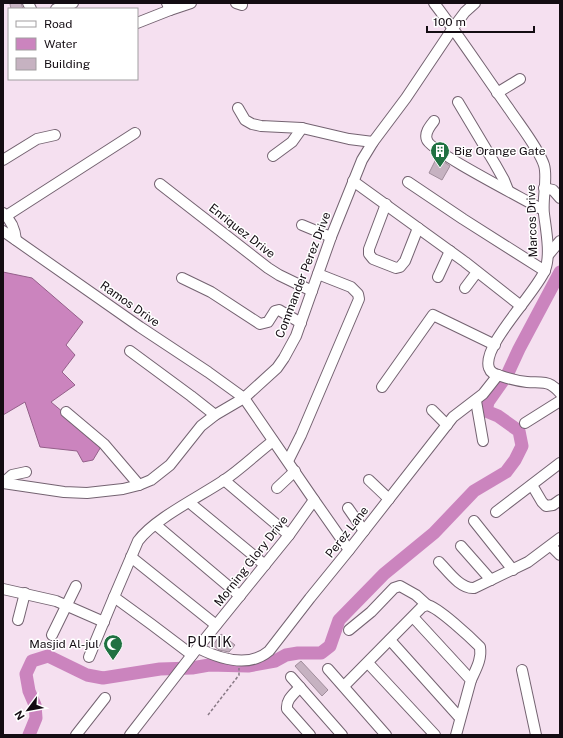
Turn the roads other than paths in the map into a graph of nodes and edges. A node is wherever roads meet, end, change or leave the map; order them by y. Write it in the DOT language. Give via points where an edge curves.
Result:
graph roads {
  1 [pos="73,3"];
  2 [pos="191,3"];
  3 [pos="434,3"];
  4 [pos="475,3"];
  5 [pos="168,6"];
  6 [pos="59,8"];
  7 [pos="138,22"];
  8 [pos="453,28"];
  9 [pos="520,79"];
  10 [pos="497,93"];
  11 [pos="458,102"];
  12 [pos="238,108"];
  13 [pos="434,121"];
  14 [pos="302,128"];
  15 [pos="135,133"];
  16 [pos="54,135"];
  17 [pos="373,142"];
  18 [pos="273,156"];
  19 [pos="3,160"];
  20 [pos="354,181"];
  21 [pos="408,182"];
  22 [pos="160,184"];
  23 [pos="544,188"];
  24 [pos="508,190"];
  25 [pos="560,198"];
  26 [pos="386,204"];
  27 [pos="543,210"];
  28 [pos="5,215"];
  29 [pos="302,225"];
  30 [pos="418,228"];
  31 [pos="3,231"];
  32 [pos="331,237"];
  33 [pos="16,240"];
  34 [pos="560,241"];
  35 [pos="450,251"];
  36 [pos="548,254"];
  37 [pos="545,271"];
  38 [pos="477,272"];
  39 [pos="318,274"];
  40 [pos="438,277"];
  41 [pos="182,278"];
  42 [pos="465,288"];
  43 [pos="312,291"];
  44 [pos="521,306"];
  45 [pos="301,323"];
  46 [pos="495,345"];
  47 [pos="130,351"];
  48 [pos="499,375"];
  49 [pos="382,387"];
  50 [pos="560,393"];
  51 [pos="244,398"];
  52 [pos="476,401"];
  53 [pos="560,401"];
  54 [pos="432,410"];
  55 [pos="66,412"];
  56 [pos="215,415"];
  57 [pos="525,423"];
  58 [pos="448,425"];
  59 [pos="273,441"];
  60 [pos="482,441"];
  61 [pos="288,461"];
  62 [pos="560,463"];
  63 [pos="295,471"];
  64 [pos="26,472"];
  65 [pos="224,480"];
  66 [pos="369,480"];
  67 [pos="3,483"];
  68 [pos="532,484"];
  69 [pos="139,485"];
  70 [pos="277,488"];
  71 [pos="389,499"];
  72 [pos="314,500"];
  73 [pos="560,500"];
  74 [pos="190,502"];
  75 [pos="348,508"];
  76 [pos="496,512"];
  77 [pos="474,521"];
  78 [pos="156,525"];
  79 [pos="364,531"];
  80 [pos="289,535"];
  81 [pos="560,538"];
  82 [pos="461,546"];
  83 [pos="551,546"];
  84 [pos="349,550"];
  85 [pos="560,554"];
  86 [pos="131,557"];
  87 [pos="439,562"];
  88 [pos="265,565"];
  89 [pos="514,570"];
  90 [pos="491,580"];
  91 [pos="76,586"];
  92 [pos="3,589"];
  93 [pos="25,593"];
  94 [pos="240,596"];
  95 [pos="114,597"];
  96 [pos="66,605"];
  97 [pos="427,605"];
  98 [pos="413,617"];
  99 [pos="18,620"];
  100 [pos="104,622"];
  101 [pos="216,625"];
  102 [pos="348,630"];
  103 [pos="52,635"];
  104 [pos="390,640"];
  105 [pos="195,652"];
  106 [pos="90,656"];
  107 [pos="368,663"];
  108 [pos="328,669"];
  109 [pos="522,670"];
  110 [pos="291,677"];
  111 [pos="471,680"];
  112 [pos="344,686"];
  113 [pos="300,687"];
  114 [pos="105,698"];
  115 [pos="460,718"];
  116 [pos="76,735"];
  117 [pos="130,735"];
  118 [pos="310,735"];
  119 [pos="342,735"];
  120 [pos="386,735"];
  121 [pos="435,735"];
  122 [pos="456,735"];
  123 [pos="536,735"];
  1 -- 6 [label="street"];
  2 -- 5 [label="street"];
  3 -- 8 [label="street, Marcos Drive"];
  4 -- 8 [label="street, Commander Perez Drive"];
  5 -- 7 [label="street"];
  8 -- 10 [label="street, Marcos Drive"];
  8 -- 17 [label="street, Commander Perez Drive"];
  9 -- 10 [label="street"];
  10 -- 23 [label="street, Marcos Drive" via="542,160 545,169"];
  11 -- 24 [label="street"];
  12 -- 14 [label="street" via="245,120 252,124"];
  13 -- 24 [label="street" via="426,133 430,145"];
  14 -- 17 [label="street"];
  14 -- 18 [label="street" via="292,142"];
  15 -- 28 [label="street"];
  16 -- 19 [label="street" via="37,139"];
  17 -- 20 [label="street, Commander Perez Drive" via="362,160"];
  20 -- 26 [label="street"];
  20 -- 32 [label="street, Commander Perez Drive"];
  21 -- 37 [label="street"];
  22 -- 43 [label="street, Enriquez Drive" via="268,268"];
  23 -- 25 [label="street" via="553,190"];
  23 -- 27 [label="street, Marcos Drive"];
  24 -- 27 [label="street"];
  26 -- 30 [label="street"];
  26 -- 30 [label="street" via="369,249 373,259 396,268 400,267 405,261"];
  27 -- 36 [label="street, Marcos Drive"];
  28 -- 33 [label="street" via="13,226"];
  29 -- 32 [label="street"];
  30 -- 35 [label="street"];
  31 -- 33 [label="street, Ramos Drive"];
  32 -- 39 [label="street, Commander Perez Drive"];
  33 -- 51 [label="street, Ramos Drive"];
  34 -- 36 [label="street"];
  35 -- 38 [label="street"];
  35 -- 40 [label="street"];
  36 -- 37 [label="street, Marcos Drive"];
  37 -- 44 [label="street, Marcos Drive"];
  38 -- 42 [label="street"];
  38 -- 44 [label="street"];
  39 -- 43 [label="street, Commander Perez Drive"];
  39 -- 61 [label="street" via="351,287 359,299"];
  41 -- 45 [label="street" via="211,292 260,324 268,322 275,311 279,310"];
  43 -- 45 [label="street, Commander Perez Drive"];
  44 -- 46 [label="street, Marcos Drive"];
  45 -- 51 [label="street, Commander Perez Drive" via="280,363"];
  46 -- 48 [label="street, Marcos Drive" via="488,366 492,373"];
  46 -- 49 [label="street" via="433,314"];
  47 -- 56 [label="street"];
  48 -- 50 [label="street" via="510,380 542,382 551,385"];
  48 -- 52 [label="street, Perez Lane"];
  51 -- 56 [label="street, Commander Perez Drive"];
  51 -- 59 [label="street"];
  52 -- 58 [label="street, Perez Lane" via="453,418"];
  52 -- 60 [label="street"];
  53 -- 57 [label="street"];
  54 -- 58 [label="street"];
  55 -- 69 [label="street" via="104,444"];
  56 -- 69 [label="street, Commander Perez Drive" via="201,426 165,471"];
  58 -- 71 [label="street, Perez Lane"];
  59 -- 61 [label="street"];
  59 -- 65 [label="street"];
  61 -- 63 [label="street"];
  62 -- 68 [label="street"];
  63 -- 70 [label="street"];
  63 -- 72 [label="street"];
  64 -- 67 [label="street" via="12,475"];
  65 -- 74 [label="street"];
  65 -- 80 [label="street"];
  66 -- 71 [label="street"];
  67 -- 69 [label="street, Commander Perez Drive" via="87,493"];
  68 -- 73 [label="street" via="546,506"];
  68 -- 76 [label="street"];
  71 -- 79 [label="street, Perez Lane"];
  72 -- 80 [label="street, Morning Glory Drive"];
  72 -- 84 [label="street"];
  74 -- 78 [label="street"];
  74 -- 88 [label="street"];
  75 -- 79 [label="street"];
  77 -- 89 [label="street"];
  78 -- 86 [label="street" via="141,537"];
  78 -- 94 [label="street"];
  79 -- 84 [label="street, Perez Lane"];
  80 -- 88 [label="street, Morning Glory Drive"];
  81 -- 83 [label="street"];
  82 -- 90 [label="street"];
  83 -- 85 [label="street"];
  83 -- 89 [label="street"];
  84 -- 105 [label="street, Perez Lane" via="263,656 254,660 239,660"];
  86 -- 95 [label="street"];
  86 -- 101 [label="street"];
  87 -- 90 [label="street" via="466,587 474,588"];
  88 -- 94 [label="street, Morning Glory Drive"];
  89 -- 90 [label="street"];
  91 -- 96 [label="street"];
  92 -- 93 [label="street"];
  93 -- 96 [label="street"];
  93 -- 99 [label="street"];
  94 -- 101 [label="street, Morning Glory Drive"];
  95 -- 100 [label="street"];
  95 -- 105 [label="street, Perez Lane"];
  96 -- 100 [label="street"];
  96 -- 103 [label="street"];
  97 -- 98 [label="street"];
  97 -- 102 [label="street" via="400,586 394,588 372,612"];
  97 -- 111 [label="street" via="480,647 481,654"];
  98 -- 104 [label="street"];
  98 -- 111 [label="street"];
  100 -- 106 [label="street"];
  101 -- 105 [label="street, Morning Glory Drive"];
  104 -- 107 [label="street"];
  104 -- 115 [label="street"];
  105 -- 117 [label="street, Morning Glory Drive"];
  107 -- 112 [label="street"];
  107 -- 121 [label="street"];
  108 -- 112 [label="street"];
  109 -- 123 [label="street"];
  110 -- 113 [label="street"];
  111 -- 115 [label="street"];
  112 -- 120 [label="street"];
  113 -- 118 [label="street" via="288,700 287,709"];
  113 -- 119 [label="street"];
  114 -- 116 [label="street"];
  115 -- 122 [label="street"];
}
